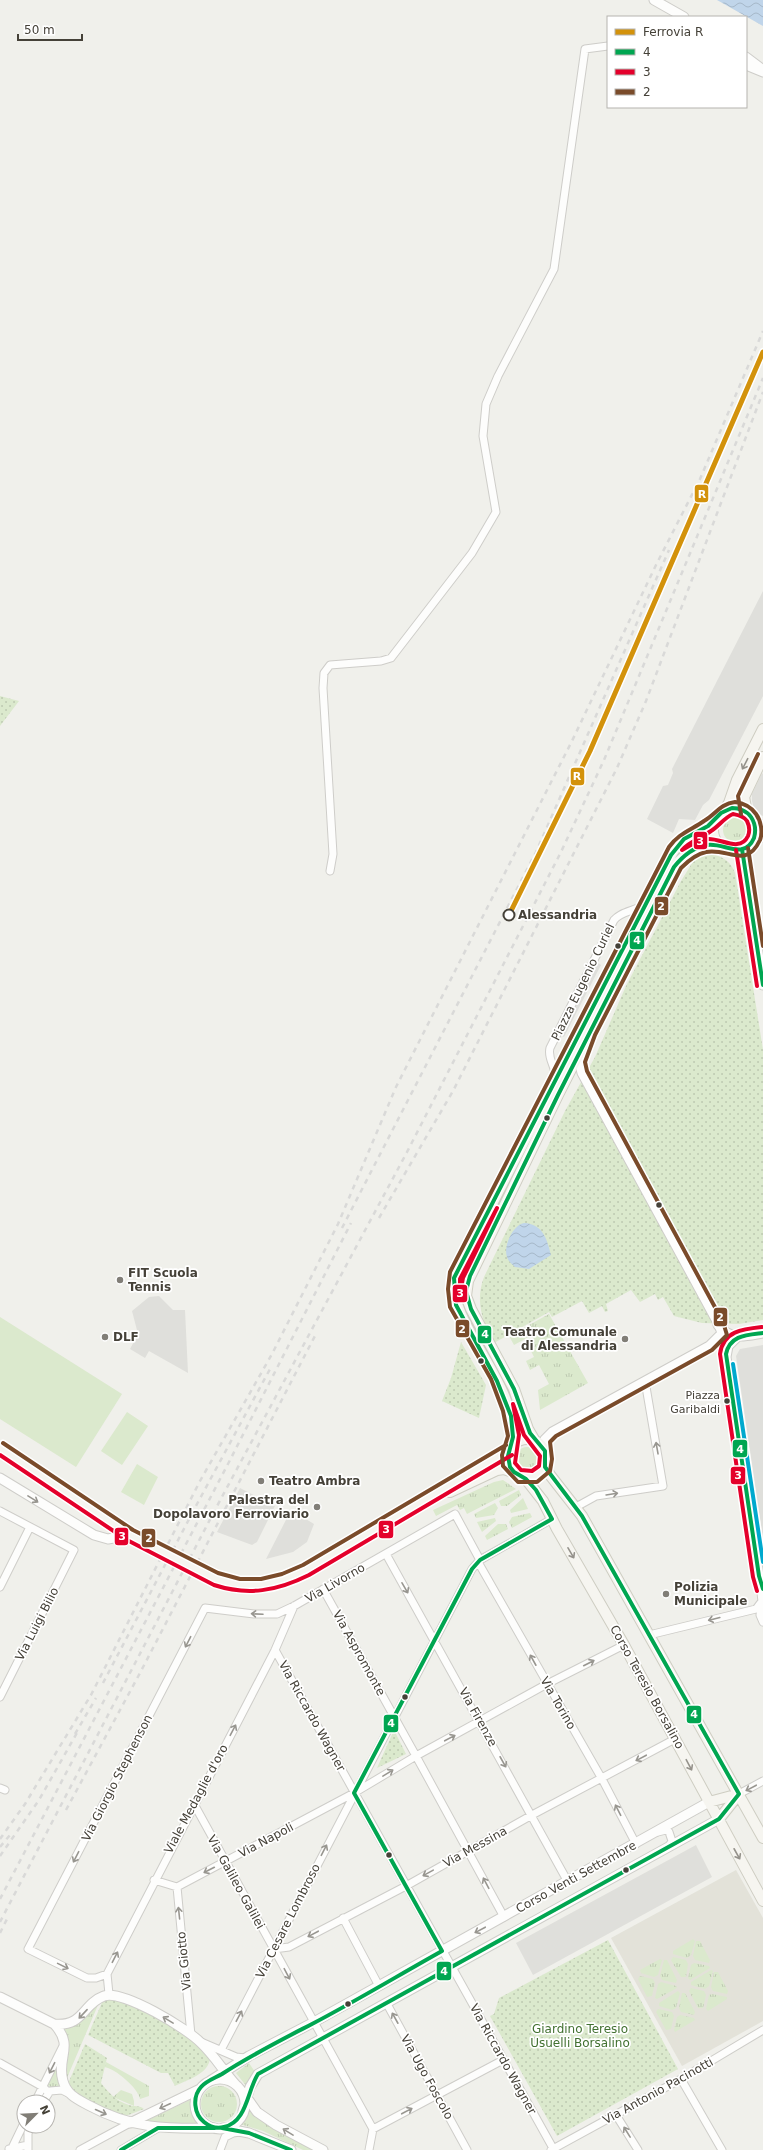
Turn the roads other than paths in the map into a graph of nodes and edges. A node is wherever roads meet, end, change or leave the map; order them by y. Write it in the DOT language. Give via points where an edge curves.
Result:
graph roads {
  1 [pos="654,0"];
  2 [pos="682,16"];
  3 [pos="607,46"];
  4 [pos="747,58"];
  5 [pos="747,66"];
  6 [pos="763,70"];
  7 [pos="763,73"];
  8 [pos="763,729"];
  9 [pos="763,757"];
  10 [pos="720,815"];
  11 [pos="755,819"];
  12 [pos="763,838"];
  13 [pos="752,842"];
  14 [pos="722,846"];
  15 [pos="742,850"];
  16 [pos="330,871"];
  17 [pos="646,903"];
  18 [pos="627,913"];
  19 [pos="640,914"];
  20 [pos="642,931"];
  21 [pos="763,985"];
  22 [pos="589,1033"];
  23 [pos="555,1080"];
  24 [pos="718,1324"];
  25 [pos="763,1333"];
  26 [pos="737,1337"];
  27 [pos="709,1345"];
  28 [pos="727,1365"];
  29 [pos="645,1381"];
  30 [pos="539,1444"];
  31 [pos="511,1447"];
  32 [pos="0,1448"];
  33 [pos="546,1466"];
  34 [pos="515,1473"];
  35 [pos="735,1476"];
  36 [pos="0,1478"];
  37 [pos="525,1478"];
  38 [pos="746,1495"];
  39 [pos="417,1506"];
  40 [pos="576,1507"];
  41 [pos="0,1512"];
  42 [pos="455,1514"];
  43 [pos="552,1519"];
  44 [pos="30,1527"];
  45 [pos="130,1535"];
  46 [pos="386,1554"];
  47 [pos="479,1561"];
  48 [pos="759,1576"];
  49 [pos="0,1587"];
  50 [pos="323,1589"];
  51 [pos="763,1590"];
  52 [pos="762,1601"];
  53 [pos="294,1606"];
  54 [pos="206,1608"];
  55 [pos="763,1622"];
  56 [pos="649,1635"];
  57 [pos="434,1638"];
  58 [pos="624,1645"];
  59 [pos="274,1650"];
  60 [pos="547,1684"];
  61 [pos="0,1697"];
  62 [pos="394,1716"];
  63 [pos="480,1722"];
  64 [pos="675,1739"];
  65 [pos="416,1756"];
  66 [pos="602,1779"];
  67 [pos="763,1781"];
  68 [pos="354,1793"];
  69 [pos="739,1794"];
  70 [pos="709,1802"];
  71 [pos="194,1804"];
  72 [pos="532,1815"];
  73 [pos="719,1819"];
  74 [pos="657,1833"];
  75 [pos="763,1838"];
  76 [pos="636,1844"];
  77 [pos="669,1846"];
  78 [pos="468,1851"];
  79 [pos="225,1862"];
  80 [pos="154,1880"];
  81 [pos="568,1882"];
  82 [pos="177,1886"];
  83 [pos="406,1886"];
  84 [pos="763,1901"];
  85 [pos="504,1917"];
  86 [pos="343,1918"];
  87 [pos="274,1949"];
  88 [pos="442,1950"];
  89 [pos="452,1968"];
  90 [pos="107,1974"];
  91 [pos="379,1986"];
  92 [pos="109,1994"];
  93 [pos="0,1997"];
  94 [pos="387,2004"];
  95 [pos="314,2022"];
  96 [pos="54,2024"];
  97 [pos="763,2030"];
  98 [pos="61,2032"];
  99 [pos="191,2035"];
  100 [pos="324,2039"];
  101 [pos="200,2041"];
  102 [pos="221,2050"];
  103 [pos="245,2058"];
  104 [pos="503,2060"];
  105 [pos="0,2063"];
  106 [pos="224,2072"];
  107 [pos="681,2079"];
  108 [pos="210,2081"];
  109 [pos="200,2089"];
  110 [pos="45,2090"];
  111 [pos="241,2091"];
  112 [pos="68,2093"];
  113 [pos="42,2094"];
  114 [pos="44,2094"];
  115 [pos="437,2095"];
  116 [pos="616,2115"];
  117 [pos="130,2123"];
  118 [pos="158,2128"];
  119 [pos="218,2128"];
  120 [pos="372,2129"];
  121 [pos="249,2133"];
  122 [pos="18,2134"];
  123 [pos="28,2134"];
  124 [pos="28,2148"];
  125 [pos="131,2148"];
  126 [pos="10,2149"];
  127 [pos="80,2150"];
  128 [pos="121,2150"];
  129 [pos="220,2150"];
  130 [pos="290,2150"];
  131 [pos="323,2150"];
  132 [pos="368,2150"];
  133 [pos="467,2150"];
  134 [pos="553,2150"];
  135 [pos="638,2150"];
  136 [pos="722,2150"];
  1 -- 2 [label="street"];
  3 -- 16 [label="street" via="585,49 554,269 486,404 483,436 496,507 493,520 468,559 391,658 330,665 324,673 323,696 333,854"];
  4 -- 6 [label="street"];
  5 -- 7 [label="street"];
  8 -- 10 [label="main road, one-way" via="737,780 729,803"];
  9 -- 11 [label="main road" via="744,797"];
  10 -- 11 [label="main road" via="736,808"];
  10 -- 14 [label="main road" via="714,825 714,836"];
  10 -- 17 [label="main road" via="708,826 680,843"];
  11 -- 13 [label="main road" via="756,829"];
  12 -- 13 [label="street"];
  13 -- 15 [label="main road"];
  14 -- 15 [label="main road" via="731,850"];
  14 -- 20 [label="main road" via="702,847 679,861"];
  15 -- 21 [label="street"];
  17 -- 18 [label="street, Piazza Eugenio Curiel"];
  17 -- 19 [label="main road"];
  18 -- 19 [label="street"];
  18 -- 23 [label="street, Piazza Eugenio Curiel" via="614,920 550,1048 549,1058 556,1068"];
  19 -- 20 [label="street" via="643,921"];
  19 -- 23 [label="main road"];
  20 -- 22 [label="main road"];
  22 -- 24 [label="street" via="579,1061 581,1073"];
  22 -- 30 [label="main road" via="466,1287 471,1309 514,1389 528,1429"];
  23 -- 31 [label="main road" via="458,1268 454,1283 455,1301 460,1314 504,1396 512,1426"];
  24 -- 26 [label="street" via="728,1334"];
  24 -- 27 [label="street" via="721,1335"];
  25 -- 26 [label="street"];
  26 -- 28 [label="street" via="727,1349"];
  27 -- 28 [label="street" via="716,1344 721,1347"];
  27 -- 29 [label="street"];
  28 -- 38 [label="street"];
  29 -- 30 [label="street" via="552,1431"];
  40 -- 29 [label="street, one-way" via="596,1496 663,1486"];
  30 -- 31 [label="main road" via="523,1440"];
  30 -- 33 [label="main road" via="546,1458"];
  31 -- 34 [label="main road" via="509,1465"];
  31 -- 39 [label="main road"];
  32 -- 45 [label="main road"];
  33 -- 37 [label="main road" via="539,1474"];
  33 -- 40 [label="main road" via="550,1475"];
  34 -- 37 [label="main road"];
  34 -- 39 [label="main road" via="504,1469 494,1471"];
  35 -- 38 [label="street" via="741,1477"];
  36 -- 45 [label="street, one-way" via="94,1535 108,1539"];
  37 -- 43 [label="main road, Corso Teresio Borsalino" via="540,1496"];
  38 -- 48 [label="street"];
  39 -- 45 [label="main road, bridge" via="306,1570 267,1585 243,1586 210,1576"];
  40 -- 56 [label="main road"];
  41 -- 44 [label="street"];
  42 -- 46 [label="street, Via Livorno"];
  42 -- 47 [label="street, Via Torino"];
  43 -- 47 [label="street"];
  43 -- 58 [label="main road, Corso Teresio Borsalino, one-way"];
  44 -- 49 [label="street"];
  44 -- 61 [label="street, Via Luigi Bilio" via="74,1550"];
  46 -- 50 [label="street, Via Livorno"];
  46 -- 57 [label="street, Via Firenze, one-way"];
  47 -- 57 [label="street" via="472,1568"];
  60 -- 47 [label="street, Via Torino, one-way"];
  48 -- 51 [label="street"];
  48 -- 52 [label="street"];
  50 -- 53 [label="street, Via Livorno"];
  50 -- 62 [label="street, Via Aspromonte"];
  52 -- 55 [label="street" via="760,1614"];
  52 -- 56 [label="street, one-way" via="760,1606 752,1610"];
  53 -- 54 [label="street, Via Livorno, one-way" via="277,1614"];
  53 -- 59 [label="street, Viale Medaglie d'oro"];
  54 -- 90 [label="street, Via Giorgio Stephenson, one-way" via="28,1949 87,1978"];
  56 -- 69 [label="main road"];
  57 -- 62 [label="street"];
  57 -- 63 [label="street, Via Firenze"];
  60 -- 58 [label="street, one-way"];
  58 -- 64 [label="main road, Corso Teresio Borsalino"];
  59 -- 68 [label="street, Via Riccardo Wagner"];
  71 -- 59 [label="street, Viale Medaglie d'oro, one-way"];
  60 -- 63 [label="street"];
  60 -- 66 [label="street, Via Torino"];
  62 -- 65 [label="street, Via Aspromonte"];
  62 -- 68 [label="street, Via Cesare Lombroso"];
  65 -- 63 [label="street, one-way"];
  63 -- 72 [label="street, Via Firenze, one-way"];
  64 -- 66 [label="street, Via Messina, one-way"];
  64 -- 70 [label="main road, Corso Teresio Borsalino, one-way"];
  68 -- 65 [label="street, Via Napoli, one-way"];
  65 -- 78 [label="street"];
  66 -- 72 [label="street, Via Messina"];
  76 -- 66 [label="street, Via Torino, one-way"];
  67 -- 69 [label="street, one-way"];
  68 -- 79 [label="street, Via Napoli"];
  68 -- 83 [label="street, Via Riccardo Wagner"];
  87 -- 68 [label="street, Via Cesare Lombroso, one-way"];
  69 -- 70 [label="main road"];
  69 -- 73 [label="main road"];
  69 -- 75 [label="main road"];
  70 -- 73 [label="main road, Corso Teresio Borsalino"];
  70 -- 74 [label="street, Corso Venti Settembre"];
  71 -- 79 [label="street, Via Galileo Galilei"];
  71 -- 80 [label="street, Viale Medaglie d'oro"];
  72 -- 78 [label="street, Via Messina"];
  72 -- 81 [label="street, Via Firenze"];
  73 -- 77 [label="street, Corso Venti Settembre"];
  73 -- 84 [label="main road, Corso Teresio Borsalino, one-way"];
  74 -- 76 [label="street, Corso Venti Settembre"];
  74 -- 77 [label="street" via="666,1830 669,1832 672,1841"];
  76 -- 81 [label="street, Corso Venti Settembre"];
  77 -- 89 [label="street, Corso Venti Settembre"];
  78 -- 83 [label="street, Via Messina, one-way"];
  85 -- 78 [label="street, one-way"];
  79 -- 82 [label="street, Via Napoli, one-way"];
  79 -- 87 [label="street, Via Galileo Galilei"];
  80 -- 82 [label="street"];
  90 -- 80 [label="street, Viale Medaglie d'oro, one-way"];
  81 -- 85 [label="street, Corso Venti Settembre"];
  99 -- 82 [label="street, Via Giotto, one-way"];
  83 -- 86 [label="street, Via Messina"];
  83 -- 88 [label="street, Via Riccardo Wagner"];
  85 -- 88 [label="street, Corso Venti Settembre, one-way"];
  86 -- 87 [label="street, Via Messina, one-way" via="289,1946"];
  86 -- 91 [label="street"];
  87 -- 95 [label="street, Via Galileo Galilei, one-way"];
  102 -- 87 [label="street, Via Cesare Lombroso, one-way"];
  88 -- 89 [label="street"];
  88 -- 91 [label="street, Corso Venti Settembre"];
  89 -- 94 [label="street, Corso Venti Settembre"];
  89 -- 104 [label="street, Via Riccardo Wagner"];
  90 -- 92 [label="street"];
  91 -- 95 [label="street, Corso Venti Settembre"];
  92 -- 96 [label="street, one-way" via="96,2001 75,2021"];
  99 -- 92 [label="street, one-way" via="131,2001"];
  93 -- 96 [label="street"];
  94 -- 100 [label="street, Corso Venti Settembre"];
  115 -- 94 [label="street, Via Ugo Foscolo, one-way"];
  95 -- 100 [label="street"];
  95 -- 103 [label="street, Corso Venti Settembre"];
  96 -- 98 [label="street"];
  97 -- 107 [label="street, Via Antonio Pacinotti"];
  98 -- 110 [label="street, one-way" via="61,2050"];
  98 -- 112 [label="street" via="65,2043 62,2077"];
  99 -- 101 [label="street"];
  100 -- 111 [label="street, Corso Venti Settembre" via="258,2074 252,2084"];
  100 -- 120 [label="street"];
  101 -- 102 [label="street"];
  101 -- 106 [label="street"];
  102 -- 103 [label="street"];
  103 -- 106 [label="street, Corso Venti Settembre"];
  104 -- 115 [label="street"];
  104 -- 134 [label="street, Via Riccardo Wagner"];
  105 -- 110 [label="street"];
  106 -- 108 [label="street, Corso Venti Settembre"];
  106 -- 111 [label="street"];
  107 -- 116 [label="street, Via Antonio Pacinotti"];
  107 -- 136 [label="street"];
  108 -- 109 [label="street"];
  108 -- 111 [label="street" via="222,2079"];
  109 -- 117 [label="street, one-way"];
  109 -- 119 [label="street" via="195,2100 197,2113 205,2124"];
  110 -- 112 [label="street"];
  110 -- 113 [label="street"];
  110 -- 114 [label="street"];
  111 -- 119 [label="street, Corso Venti Settembre" via="243,2111 234,2124"];
  131 -- 111 [label="street, one-way" via="257,2112"];
  112 -- 117 [label="street, one-way" via="100,2111"];
  120 -- 115 [label="street, one-way"];
  115 -- 133 [label="street, Via Ugo Foscolo"];
  116 -- 134 [label="street, Via Antonio Pacinotti"];
  135 -- 116 [label="street, one-way"];
  117 -- 118 [label="street"];
  117 -- 127 [label="street"];
  118 -- 119 [label="street"];
  118 -- 125 [label="street"];
  119 -- 121 [label="street"];
  120 -- 132 [label="street"];
  121 -- 129 [label="street" via="238,2132 228,2135 222,2141"];
  121 -- 130 [label="street"];
  122 -- 126 [label="street"];
  123 -- 124 [label="street"];
  124 -- 126 [label="street"];
  125 -- 128 [label="street"];
}
